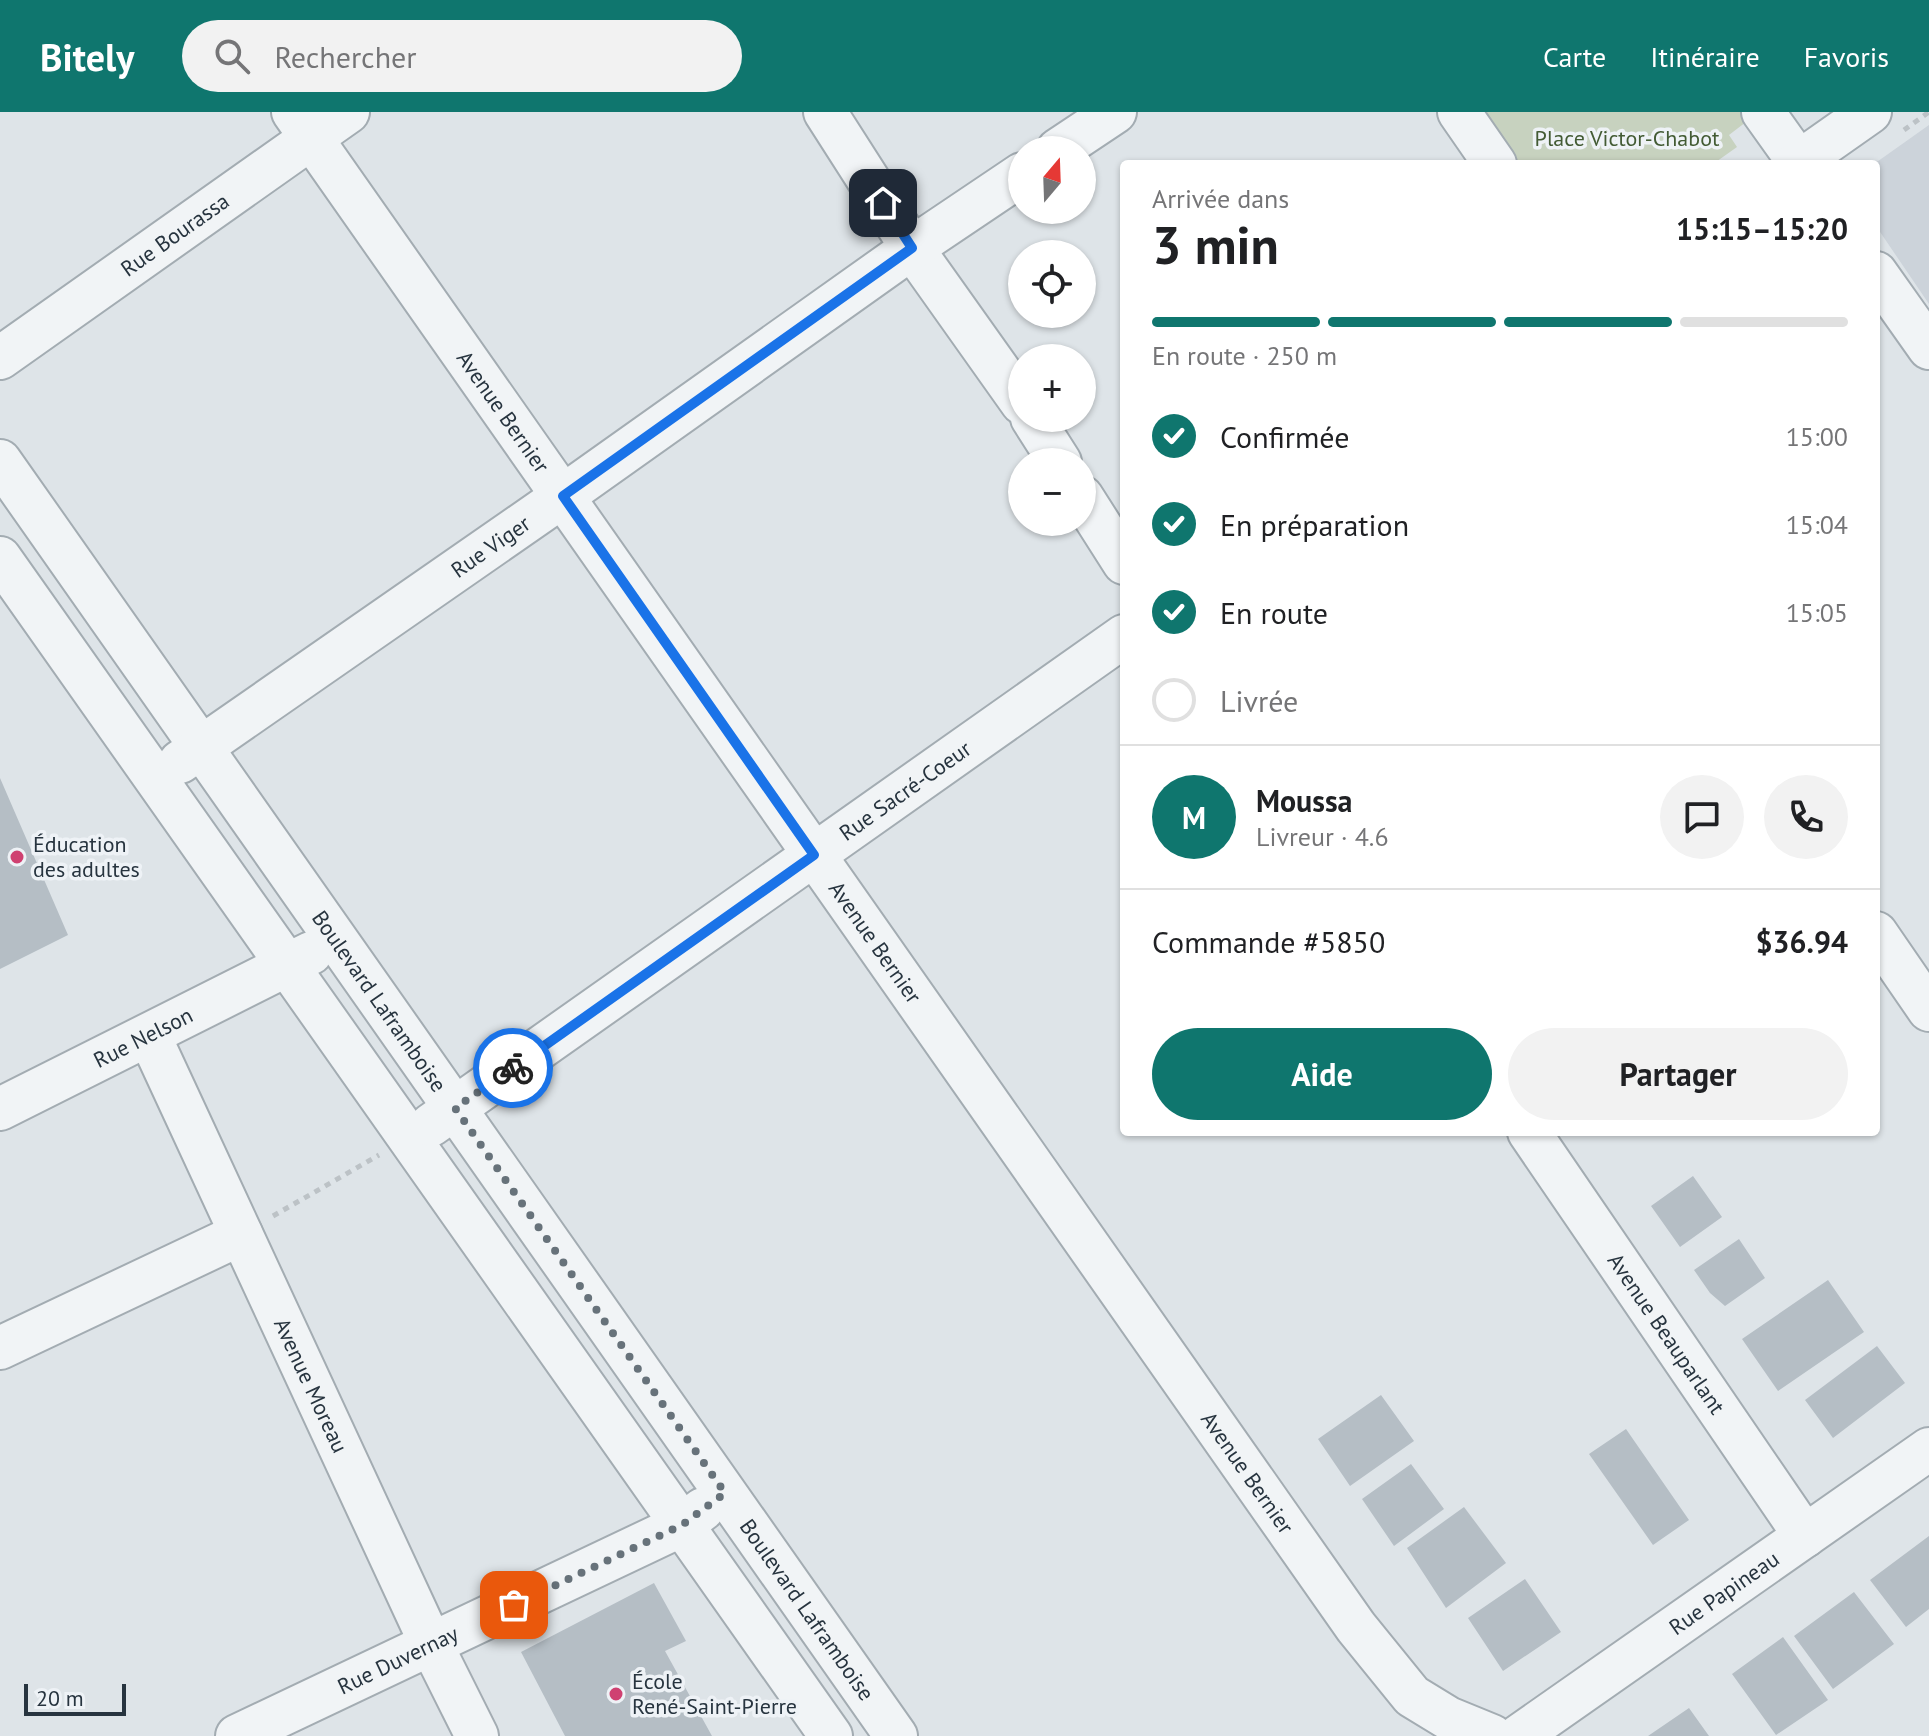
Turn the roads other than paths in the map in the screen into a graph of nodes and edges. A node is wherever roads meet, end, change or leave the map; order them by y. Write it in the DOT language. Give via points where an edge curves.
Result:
graph roads {
  1 [pos="348,112"];
  2 [pos="825,112"];
  3 [pos="1115,112"];
  4 [pos="1459,112"];
  5 [pos="1763,112"];
  6 [pos="1870,112"];
  7 [pos="302,125"];
  8 [pos="1079,136"];
  9 [pos="1492,160"];
  10 [pos="1796,160"];
  11 [pos="1802,160"];
  12 [pos="1008,183"];
  13 [pos="912,248"];
  14 [pos="1880,279"];
  15 [pos="1929,348"];
  16 [pos="0,358"];
  17 [pos="1008,383"];
  18 [pos="0,461"];
  19 [pos="563,496"];
  20 [pos="1096,519"];
  21 [pos="1120,557"];
  22 [pos="0,558"];
  23 [pos="1120,639"];
  24 [pos="202,748"];
  25 [pos="155,778"];
  26 [pos="814,855"];
  27 [pos="1880,939"];
  28 [pos="337,941"];
  29 [pos="287,965"];
  30 [pos="1929,1010"];
  31 [pos="149,1035"];
  32 [pos="455,1108"];
  33 [pos="0,1109"];
  34 [pos="1532,1136"];
  35 [pos="398,1145"];
  36 [pos="241,1234"];
  37 [pos="0,1348"];
  38 [pos="1929,1449"];
  39 [pos="725,1493"];
  40 [pos="682,1525"];
  41 [pos="1805,1536"];
  42 [pos="431,1644"];
  43 [pos="237,1736"];
  44 [pos="477,1736"];
  45 [pos="831,1736"];
  46 [pos="896,1736"];
  47 [pos="1492,1736"];
  48 [pos="1519,1736"];
  1 -- 7 [label="street, Rue Bourassa"];
  2 -- 13 [label="street"];
  3 -- 8 [label="street"];
  4 -- 9 [label="street"];
  5 -- 10 [label="street"];
  6 -- 11 [label="street"];
  7 -- 16 [label="street, Rue Bourassa"];
  7 -- 19 [label="street, Avenue Bernier"];
  12 -- 13 [label="street, Rue Viger"];
  13 -- 17 [label="street"];
  13 -- 19 [label="street, Rue Viger"];
  14 -- 15 [label="street"];
  18 -- 24 [label="street, Boulevard Laframboise"];
  19 -- 24 [label="street, Rue Viger"];
  19 -- 26 [label="street, Avenue Bernier"];
  20 -- 21 [label="street"];
  22 -- 25 [label="street"];
  23 -- 26 [label="street, Rue Sacré-Coeur"];
  24 -- 25 [label="street, Rue Viger"];
  24 -- 28 [label="street, Boulevard Laframboise"];
  25 -- 29 [label="street"];
  26 -- 32 [label="street, Rue Sacré-Coeur"];
  26 -- 47 [label="street, Avenue Bernier" via="1356,1627 1412,1696"];
  27 -- 30 [label="street"];
  28 -- 29 [label="street, Rue Nelson"];
  28 -- 32 [label="street, Boulevard Laframboise"];
  29 -- 31 [label="street, Rue Nelson"];
  29 -- 35 [label="street"];
  31 -- 33 [label="street, Rue Nelson"];
  31 -- 36 [label="street, Avenue Moreau"];
  32 -- 35 [label="street, Rue Sacré-Coeur"];
  32 -- 39 [label="street, Boulevard Laframboise"];
  34 -- 41 [label="street, Avenue Beauparlant"];
  35 -- 40 [label="street"];
  36 -- 37 [label="street"];
  36 -- 42 [label="street, Avenue Moreau"];
  38 -- 41 [label="street, Rue Papineau"];
  39 -- 40 [label="street, Rue Duvernay"];
  39 -- 46 [label="street, Boulevard Laframboise"];
  40 -- 42 [label="street, Rue Duvernay"];
  40 -- 45 [label="street"];
  41 -- 48 [label="street, Rue Papineau"];
  42 -- 43 [label="street, Rue Duvernay"];
  42 -- 44 [label="street, Avenue Moreau"];
}
